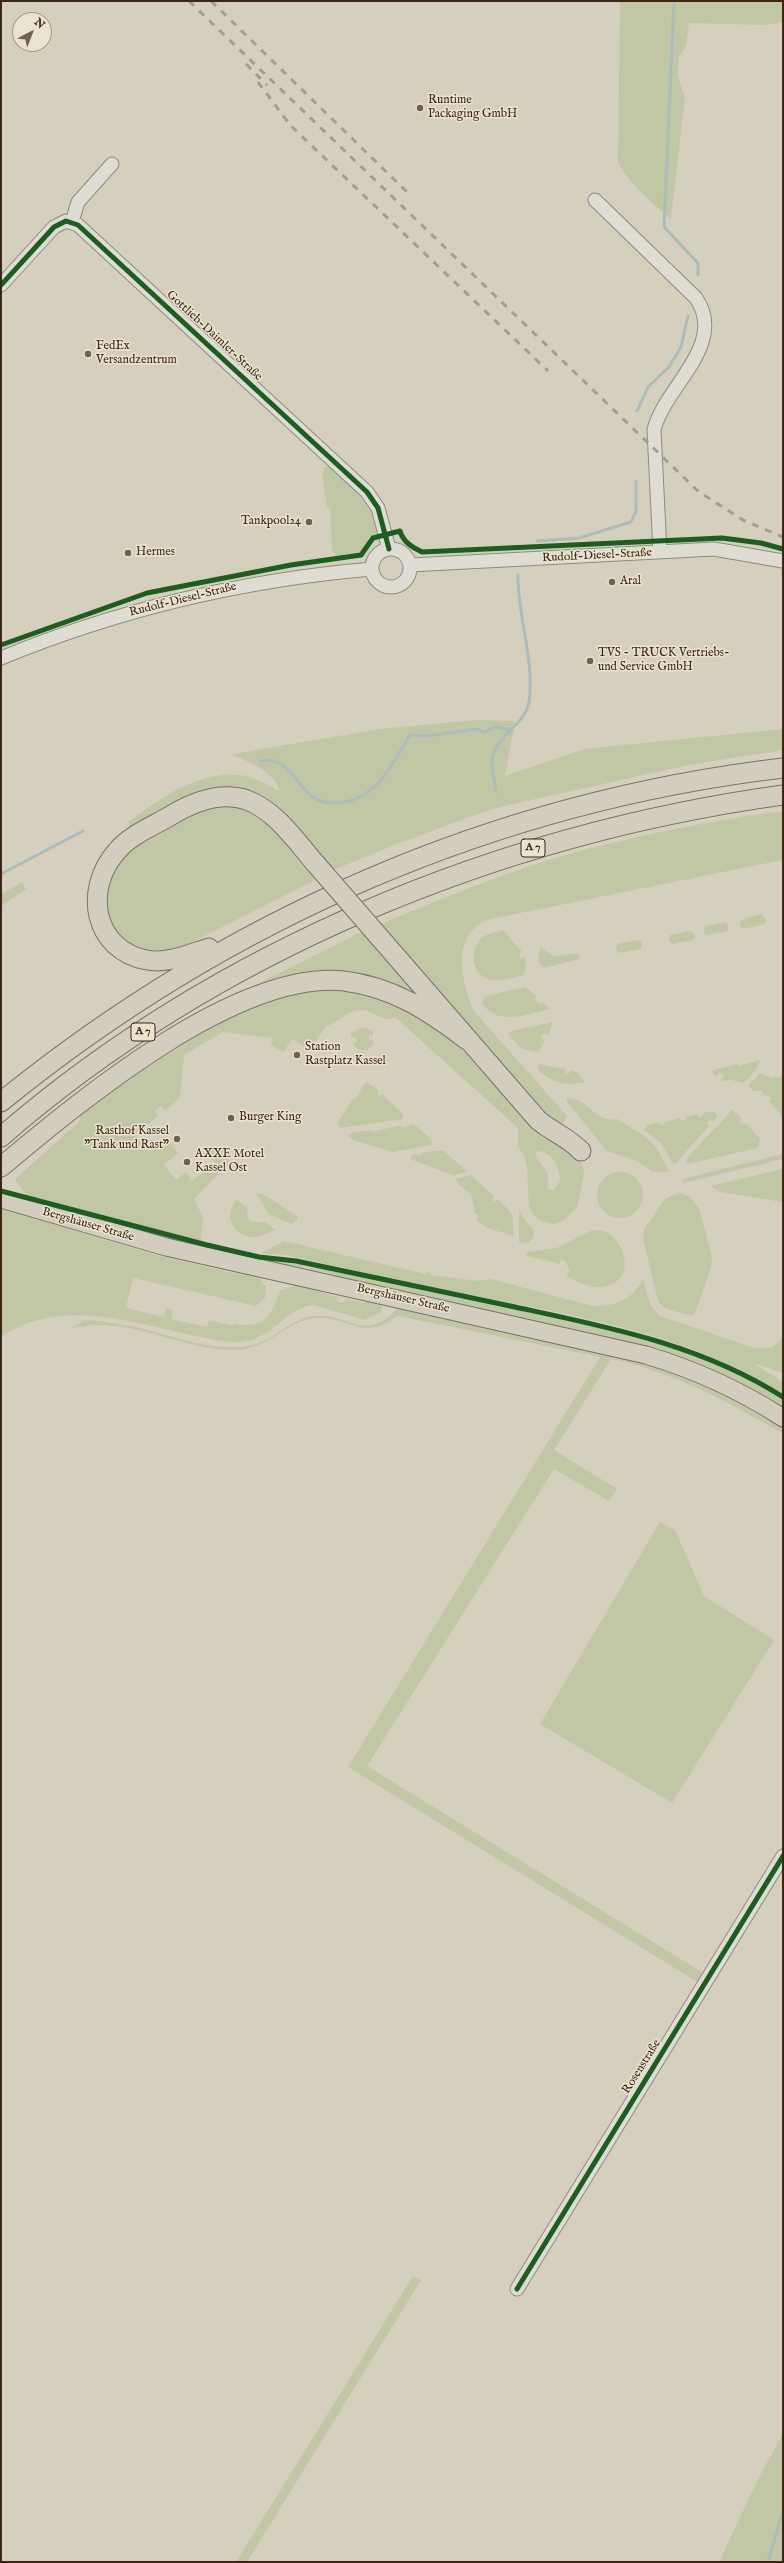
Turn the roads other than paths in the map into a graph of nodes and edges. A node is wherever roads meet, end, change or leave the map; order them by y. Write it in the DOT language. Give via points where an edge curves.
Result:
graph roads {
  1 [pos="112,164"];
  2 [pos="595,200"];
  3 [pos="72,222"];
  4 [pos="1,285"];
  5 [pos="389,549"];
  6 [pos="660,552"];
  7 [pos="783,561"];
  8 [pos="410,566"];
  9 [pos="372,569"];
  10 [pos="1,658"];
  11 [pos="783,768"];
  12 [pos="783,795"];
  13 [pos="246,936"];
  14 [pos="467,1040"];
  15 [pos="1,1102"];
  16 [pos="1,1137"];
  17 [pos="581,1151"];
  18 [pos="1,1167"];
  19 [pos="8,1201"];
  20 [pos="783,1418"];
  21 [pos="783,1856"];
  22 [pos="516,2289"];
  1 -- 3 [label="street" via="78,202"];
  2 -- 6 [label="street" via="696,298 705,318 706,330 700,350 660,413 654,430"];
  3 -- 4 [label="street" via="60,223 54,227"];
  3 -- 5 [label="street, Gottlieb-Daimler-Straße" via="88,232 367,492 378,508"];
  5 -- 8 [label="street" via="402,553"];
  5 -- 9 [label="street" via="376,556"];
  6 -- 7 [label="street, Rudolf-Diesel-Straße" via="714,550"];
  6 -- 8 [label="street, Rudolf-Diesel-Straße"];
  8 -- 9 [label="street" via="404,582 393,586 377,580"];
  9 -- 10 [label="street, Rudolf-Diesel-Straße" via="277,580 183,598 95,623"];
  11 -- 13 [label="highway, A 7" via="646,791 506,827 355,883"];
  12 -- 16 [label="highway, A 7" via="704,806 538,847 472,869 350,918 228,980 172,1013 34,1108"];
  13 -- 14 [label="highway, bridge" via="174,959 148,960 137,957 116,943 100,921 96,905 100,877 117,850 180,810 206,799 221,797 247,800 271,815"];
  13 -- 15 [label="highway, A 7" via="176,976 83,1040"];
  14 -- 17 [label="highway" via="538,1120 568,1138"];
  14 -- 18 [label="highway" via="418,1005 374,987 325,981 274,989 236,1003 169,1042 72,1110"];
  19 -- 20 [label="main road, Bergshäuser Straße" via="166,1247 646,1355 711,1378 744,1394"];
  21 -- 22 [label="street, Rosenstraße"];
}
